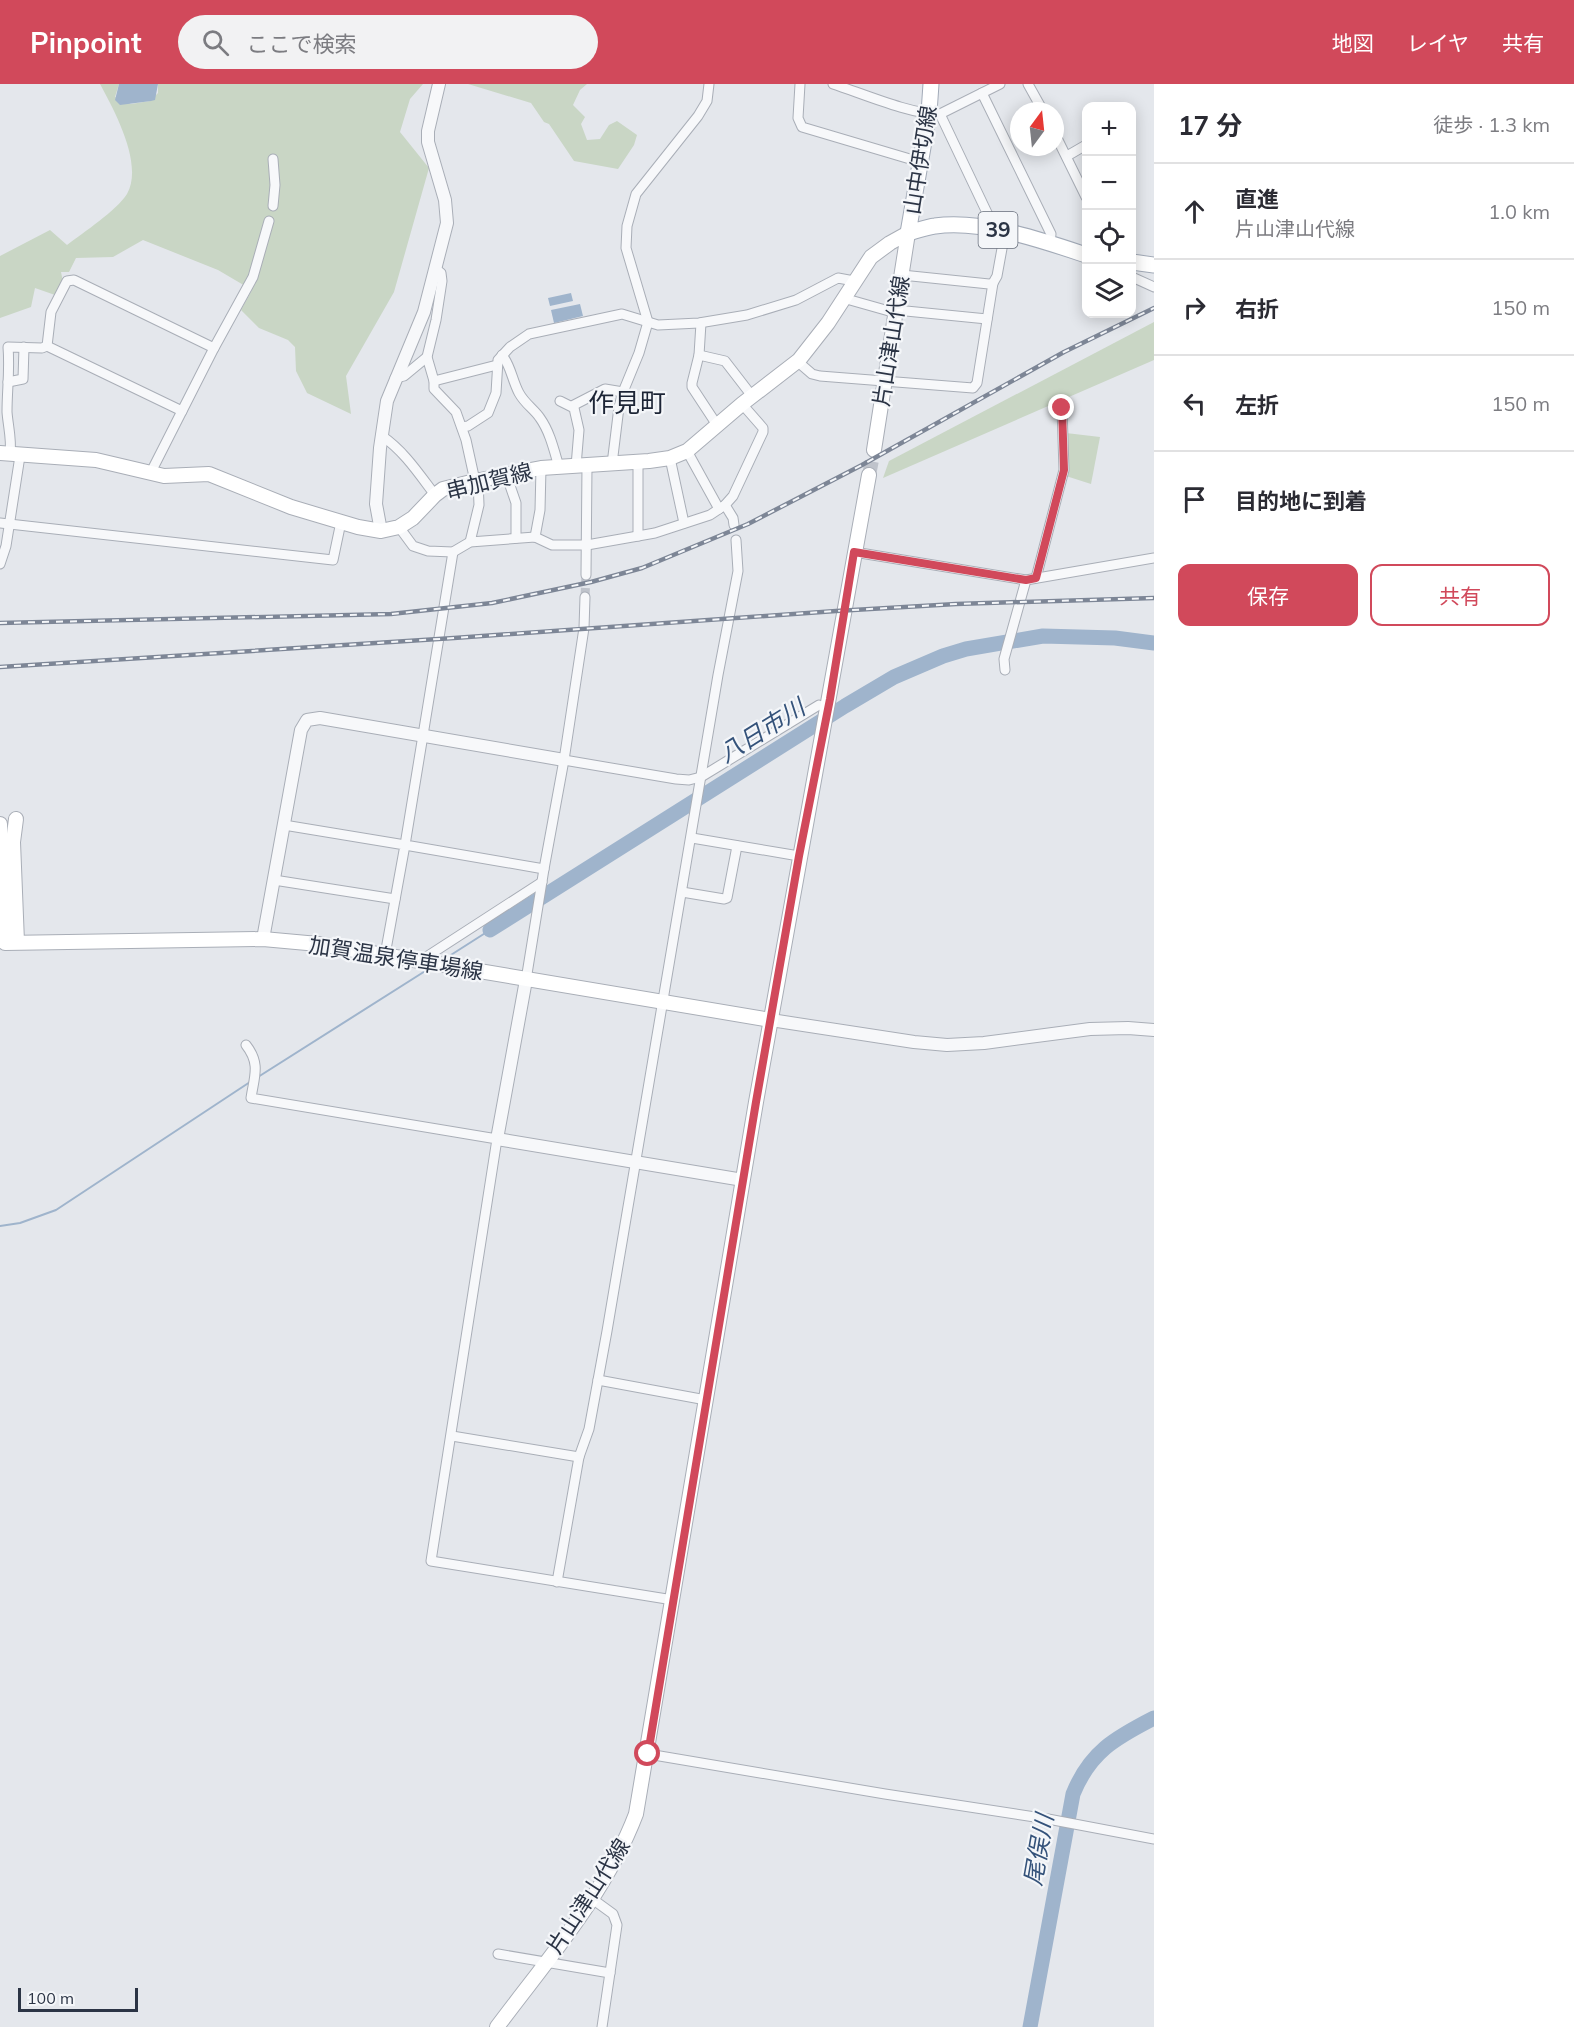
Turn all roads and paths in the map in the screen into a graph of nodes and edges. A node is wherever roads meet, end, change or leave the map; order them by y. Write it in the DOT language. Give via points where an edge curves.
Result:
graph roads {
  1 [pos="439,84"];
  2 [pos="709,84"];
  3 [pos="800,84"];
  4 [pos="834,84"];
  5 [pos="931,84"];
  6 [pos="1000,84"];
  7 [pos="1028,84"];
  8 [pos="982,93"];
  9 [pos="1037,102"];
  10 [pos="934,113"];
  11 [pos="1082,147"];
  12 [pos="1064,152"];
  13 [pos="1066,156"];
  14 [pos="273,159"];
  15 [pos="920,162"];
  16 [pos="1082,190"];
  17 [pos="273,206"];
  18 [pos="269,221"];
  19 [pos="998,230"];
  20 [pos="908,233"];
  21 [pos="1050,243"];
  22 [pos="1082,254"];
  23 [pos="1136,263"];
  24 [pos="1154,265"];
  25 [pos="436,269"];
  26 [pos="902,275"];
  27 [pos="1136,279"];
  28 [pos="854,281"];
  29 [pos="993,283"];
  30 [pos="1154,286"];
  31 [pos="843,298"];
  32 [pos="896,311"];
  33 [pos="987,319"];
  34 [pos="648,322"];
  35 [pos="701,323"];
  36 [pos="47,346"];
  37 [pos="24,347"];
  38 [pos="214,348"];
  39 [pos="502,355"];
  40 [pos="699,355"];
  41 [pos="427,357"];
  42 [pos="797,361"];
  43 [pos="497,365"];
  44 [pos="395,378"];
  45 [pos="434,381"];
  46 [pos="885,381"];
  47 [pos="8,382"];
  48 [pos="623,392"];
  49 [pos="560,400"];
  50 [pos="747,400"];
  51 [pos="572,406"];
  52 [pos="1062,408"];
  53 [pos="182,411"];
  54 [pos="717,425"];
  55 [pos="462,427"];
  56 [pos="382,436"];
  57 [pos="874,450"];
  58 [pos="687,451"];
  59 [pos="10,454"];
  60 [pos="670,458"];
  61 [pos="638,463"];
  62 [pos="612,464"];
  63 [pos="581,466"];
  64 [pos="559,467"];
  65 [pos="541,468"];
  66 [pos="150,474"];
  67 [pos="506,474"];
  68 [pos="869,475"];
  69 [pos="476,480"];
  70 [pos="435,495"];
  71 [pos="722,507"];
  72 [pos="341,522"];
  73 [pos="684,523"];
  74 [pos="4,524"];
  75 [pos="734,525"];
  76 [pos="399,527"];
  77 [pos="381,531"];
  78 [pos="638,536"];
  79 [pos="536,537"];
  80 [pos="516,538"];
  81 [pos="736,540"];
  82 [pos="470,542"];
  83 [pos="587,545"];
  84 [pos="453,552"];
  85 [pos="854,552"];
  86 [pos="1154,558"];
  87 [pos="0,564"];
  88 [pos="586,575"];
  89 [pos="1031,579"];
  90 [pos="585,597"];
  91 [pos="1005,670"];
  92 [pos="823,705"];
  93 [pos="423,735"];
  94 [pos="564,760"];
  95 [pos="701,780"];
  96 [pos="16,819"];
  97 [pos="0,824"];
  98 [pos="284,825"];
  99 [pos="692,838"];
  100 [pos="405,845"];
  101 [pos="737,846"];
  102 [pos="799,856"];
  103 [pos="543,868"];
  104 [pos="274,880"];
  105 [pos="542,884"];
  106 [pos="682,892"];
  107 [pos="395,899"];
  108 [pos="263,939"];
  109 [pos="7,943"];
  110 [pos="385,956"];
  111 [pos="422,962"];
  112 [pos="526,980"];
  113 [pos="663,1003"];
  114 [pos="771,1020"];
  115 [pos="1154,1030"];
  116 [pos="246,1045"];
  117 [pos="497,1139"];
  118 [pos="635,1163"];
  119 [pos="743,1180"];
  120 [pos="598,1380"];
  121 [pos="706,1400"];
  122 [pos="452,1436"];
  123 [pos="579,1457"];
  124 [pos="557,1582"];
  125 [pos="673,1600"];
  126 [pos="648,1754"];
  127 [pos="1154,1839"];
  128 [pos="591,1898"];
  129 [pos="498,1954"];
  130 [pos="545,1963"];
  131 [pos="610,1973"];
  132 [pos="497,2027"];
  133 [pos="602,2027"];
  1 -- 25 [label="street" via="428,142 445,200 447,223"];
  2 -- 34 [label="street" via="707,101 698,116 636,194 627,226 626,248"];
  3 -- 15 [label="street" via="798,118 802,127"];
  4 -- 10 [label="street"];
  5 -- 10 [label="main road, 山中伊切線"];
  6 -- 8 [label="street"];
  7 -- 9 [label="street"];
  8 -- 10 [label="street"];
  8 -- 21 [label="street" via="1052,234"];
  10 -- 15 [label="main road, 山中伊切線"];
  10 -- 19 [label="street"];
  11 -- 13 [label="street"];
  12 -- 13 [label="street"];
  13 -- 16 [label="street"];
  14 -- 17 [label="street"];
  15 -- 20 [label="main road, 山中伊切線"];
  18 -- 38 [label="street" via="257,269"];
  19 -- 20 [label="main road, 山中伊切線 / 39" via="936,226"];
  19 -- 21 [label="main road, 山中伊切線 / 39"];
  19 -- 29 [label="street" via="997,276"];
  20 -- 26 [label="main road, 片山津山代線"];
  20 -- 28 [label="main road, 串加賀線" via="871,257"];
  21 -- 22 [label="main road, 山中伊切線 / 39"];
  23 -- 24 [label="main road"];
  25 -- 41 [label="street" via="442,280"];
  25 -- 44 [label="street" via="424,312"];
  26 -- 29 [label="street"];
  26 -- 32 [label="main road, 片山津山代線"];
  27 -- 30 [label="street"];
  28 -- 31 [label="main road, 串加賀線"];
  28 -- 35 [label="street" via="838,278 796,300 747,315"];
  29 -- 33 [label="street"];
  31 -- 32 [label="street"];
  31 -- 42 [label="main road, 串加賀線"];
  32 -- 33 [label="street"];
  32 -- 46 [label="main road, 片山津山代線"];
  33 -- 46 [label="street" via="973,388"];
  34 -- 35 [label="street" via="669,326"];
  34 -- 39 [label="street" via="622,314 529,334"];
  34 -- 48 [label="street"];
  35 -- 40 [label="street"];
  36 -- 37 [label="street"];
  36 -- 38 [label="street" via="51,312 67,281 74,280"];
  36 -- 53 [label="street"];
  37 -- 47 [label="street" via="23,379"];
  37 -- 47 [label="street" via="8,347"];
  38 -- 53 [label="street"];
  39 -- 43 [label="street"];
  39 -- 64 [label="street" via="524,402 546,429"];
  40 -- 50 [label="street" via="724,361"];
  40 -- 54 [label="street" via="692,387"];
  41 -- 44 [label="street" via="404,376"];
  41 -- 45 [label="street"];
  42 -- 46 [label="street" via="820,376"];
  42 -- 50 [label="main road, 串加賀線"];
  43 -- 45 [label="street"];
  43 -- 55 [label="street" via="496,393 488,413"];
  44 -- 56 [label="street"];
  45 -- 55 [label="street" via="434,389 456,412"];
  46 -- 57 [label="main road, 片山津山代線"];
  47 -- 59 [label="street"];
  48 -- 51 [label="street" via="605,389"];
  48 -- 62 [label="street"];
  49 -- 51 [label="street"];
  50 -- 54 [label="main road, 串加賀線"];
  50 -- 71 [label="street" via="763,432 733,496"];
  51 -- 63 [label="street" via="579,430"];
  52 -- 89 [label="street" via="1064,470"];
  53 -- 66 [label="street"];
  54 -- 58 [label="main road, 串加賀線"];
  55 -- 69 [label="street"];
  56 -- 70 [label="street"];
  56 -- 77 [label="street" via="376,504"];
  58 -- 60 [label="main road, 串加賀線"];
  58 -- 71 [label="street"];
  59 -- 66 [label="main road, 串加賀線" via="96,460"];
  59 -- 74 [label="street"];
  60 -- 61 [label="main road, 串加賀線"];
  60 -- 73 [label="street"];
  61 -- 62 [label="main road, 串加賀線"];
  61 -- 78 [label="street"];
  62 -- 63 [label="main road, 串加賀線"];
  63 -- 64 [label="main road, 串加賀線"];
  63 -- 83 [label="street"];
  64 -- 65 [label="main road, 串加賀線"];
  65 -- 67 [label="main road, 串加賀線"];
  65 -- 79 [label="street"];
  66 -- 72 [label="main road, 串加賀線" via="209,474 276,502"];
  67 -- 69 [label="main road, 串加賀線"];
  67 -- 80 [label="street" via="516,503"];
  68 -- 85 [label="main road, 片山津山代線"];
  69 -- 70 [label="main road, 串加賀線"];
  69 -- 82 [label="street" via="480,505"];
  70 -- 76 [label="main road, 串加賀線"];
  71 -- 73 [label="street"];
  71 -- 75 [label="street" via="734,518"];
  72 -- 74 [label="street" via="333,560"];
  72 -- 77 [label="main road, 串加賀線"];
  73 -- 78 [label="street"];
  74 -- 87 [label="street" via="6,546"];
  76 -- 77 [label="main road, 串加賀線"];
  76 -- 84 [label="street" via="413,546"];
  78 -- 83 [label="street"];
  79 -- 80 [label="street"];
  79 -- 83 [label="street" via="552,545"];
  80 -- 82 [label="street"];
  81 -- 95 [label="street" via="738,571"];
  82 -- 84 [label="street"];
  83 -- 88 [label="street"];
  84 -- 93 [label="street"];
  85 -- 89 [label="street"];
  85 -- 92 [label="main road, 片山津山代線"];
  86 -- 89 [label="street"];
  89 -- 91 [label="street" via="1011,629"];
  90 -- 94 [label="street"];
  92 -- 95 [label="street"];
  92 -- 102 [label="main road, 片山津山代線" via="824,733"];
  93 -- 94 [label="street"];
  93 -- 98 [label="street" via="320,718 307,720 301,730"];
  93 -- 100 [label="street"];
  94 -- 95 [label="street"];
  94 -- 103 [label="street"];
  95 -- 99 [label="street"];
  96 -- 109 [label="main road"];
  97 -- 109 [label="main road"];
  98 -- 100 [label="street"];
  98 -- 104 [label="street"];
  99 -- 101 [label="street"];
  99 -- 106 [label="street"];
  100 -- 103 [label="street"];
  100 -- 107 [label="street"];
  101 -- 102 [label="street"];
  101 -- 106 [label="street" via="727,898"];
  102 -- 114 [label="main road, 片山津山代線"];
  103 -- 105 [label="street"];
  104 -- 107 [label="street"];
  104 -- 108 [label="street"];
  105 -- 111 [label="street"];
  105 -- 112 [label="street"];
  106 -- 113 [label="street"];
  107 -- 110 [label="street"];
  108 -- 109 [label="main road, 加賀温泉停車場線"];
  108 -- 110 [label="main road, 加賀温泉停車場線"];
  110 -- 111 [label="main road, 加賀温泉停車場線"];
  111 -- 112 [label="main road, 加賀温泉停車場線"];
  112 -- 113 [label="main road, 加賀温泉停車場線"];
  112 -- 117 [label="street"];
  113 -- 114 [label="main road, 加賀温泉停車場線"];
  113 -- 118 [label="street"];
  114 -- 115 [label="street" via="947,1045 1090,1029"];
  114 -- 119 [label="main road, 片山津山代線"];
  116 -- 117 [label="street" via="255,1057 251,1098"];
  117 -- 118 [label="street"];
  117 -- 122 [label="street"];
  118 -- 119 [label="street"];
  118 -- 120 [label="street"];
  119 -- 121 [label="main road, 片山津山代線"];
  120 -- 121 [label="street"];
  120 -- 123 [label="street" via="589,1429"];
  121 -- 125 [label="main road, 片山津山代線"];
  122 -- 123 [label="street"];
  122 -- 124 [label="street" via="431,1561"];
  123 -- 124 [label="street"];
  124 -- 125 [label="street"];
  125 -- 126 [label="main road, 片山津山代線"];
  126 -- 127 [label="street"];
  126 -- 128 [label="main road, 片山津山代線" via="636,1815 616,1859"];
  128 -- 130 [label="main road, 片山津山代線"];
  128 -- 131 [label="street" via="613,1914 617,1925"];
  129 -- 130 [label="street"];
  130 -- 131 [label="street"];
  130 -- 132 [label="main road, 片山津山代線"];
  131 -- 133 [label="street"];
}
